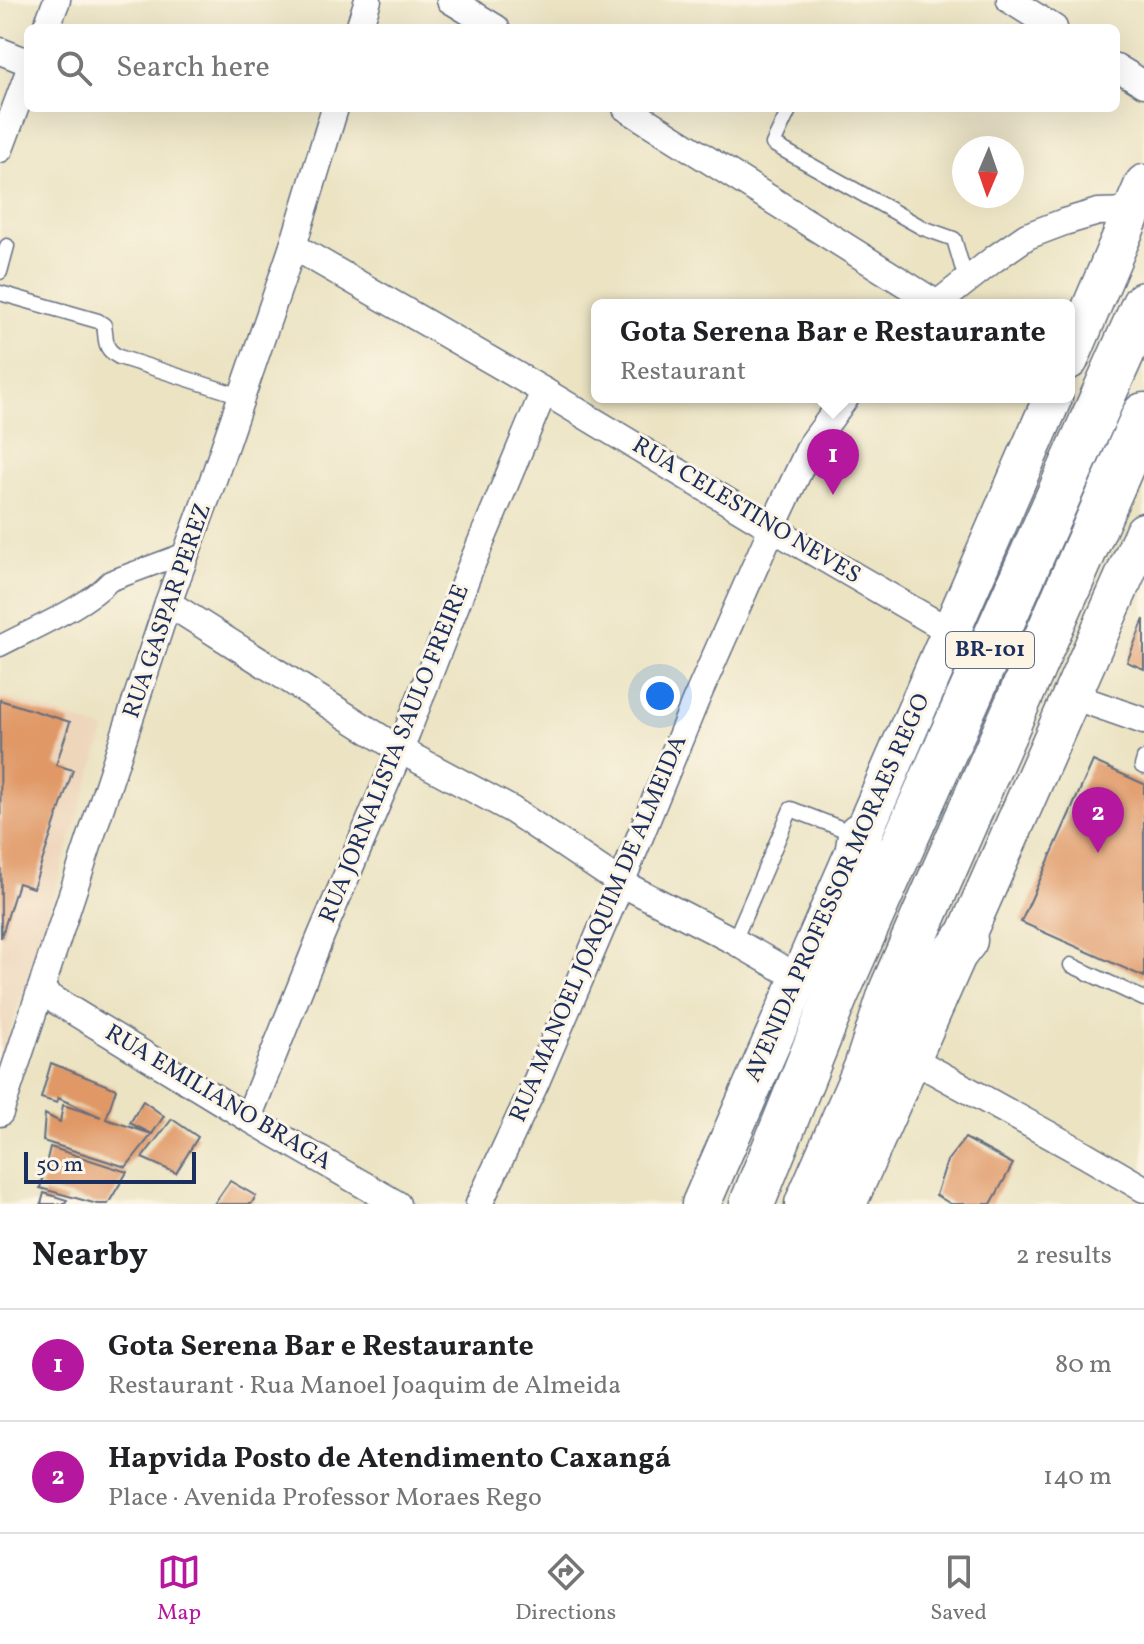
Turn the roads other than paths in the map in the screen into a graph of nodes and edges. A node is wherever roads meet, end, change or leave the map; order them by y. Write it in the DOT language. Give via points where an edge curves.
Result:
graph roads {
  1 [pos="57,0"];
  2 [pos="368,0"];
  3 [pos="450,0"];
  4 [pos="1010,0"];
  5 [pos="48,24"];
  6 [pos="360,24"];
  7 [pos="489,24"];
  8 [pos="1048,24"];
  9 [pos="0,51"];
  10 [pos="24,60"];
  11 [pos="1120,69"];
  12 [pos="1144,84"];
  13 [pos="24,85"];
  14 [pos="334,112"];
  15 [pos="632,112"];
  16 [pos="788,112"];
  17 [pos="0,149"];
  18 [pos="1138,198"];
  19 [pos="7,246"];
  20 [pos="293,246"];
  21 [pos="0,272"];
  22 [pos="966,280"];
  23 [pos="0,293"];
  24 [pos="928,299"];
  25 [pos="942,299"];
  26 [pos="1144,304"];
  27 [pos="1075,346"];
  28 [pos="544,391"];
  29 [pos="241,396"];
  30 [pos="842,403"];
  31 [pos="1050,403"];
  32 [pos="1144,415"];
  33 [pos="772,528"];
  34 [pos="1144,532"];
  35 [pos="188,552"];
  36 [pos="168,603"];
  37 [pos="951,632"];
  38 [pos="0,646"];
  39 [pos="1072,696"];
  40 [pos="1144,721"];
  41 [pos="400,750"];
  42 [pos="1144,759"];
  43 [pos="1144,767"];
  44 [pos="860,835"];
  45 [pos="621,883"];
  46 [pos="965,940"];
  47 [pos="734,941"];
  48 [pos="1071,965"];
  49 [pos="818,986"];
  50 [pos="40,991"];
  51 [pos="1144,999"];
  52 [pos="912,1059"];
  53 [pos="866,1068"];
  54 [pos="0,1113"];
  55 [pos="248,1118"];
  56 [pos="1144,1189"];
  57 [pos="397,1204"];
  58 [pos="479,1204"];
  59 [pos="701,1204"];
  60 [pos="752,1204"];
  61 [pos="807,1204"];
  62 [pos="847,1204"];
  1 -- 5 [label="street"];
  2 -- 6 [label="street"];
  3 -- 7 [label="street"];
  4 -- 8 [label="street"];
  9 -- 10 [label="street"];
  11 -- 12 [label="street"];
  13 -- 17 [label="street"];
  14 -- 20 [label="street, RUA GASPAR PEREZ"];
  15 -- 24 [label="street"];
  16 -- 22 [label="lane" via="773,144 923,228 954,239"];
  18 -- 22 [label="street" via="1027,236"];
  18 -- 27 [label="main road"];
  19 -- 21 [label="lane"];
  20 -- 28 [label="street, RUA CELESTINO NEVES"];
  20 -- 29 [label="street, RUA GASPAR PEREZ"];
  22 -- 25 [label="street"];
  23 -- 29 [label="lane" via="98,321 104,325 110,352 119,357"];
  26 -- 49 [label="highway, BR-101"];
  28 -- 33 [label="street, RUA CELESTINO NEVES"];
  28 -- 41 [label="street, RUA JORNALISTA SAULO FREIRE"];
  29 -- 35 [label="street, RUA GASPAR PEREZ"];
  30 -- 33 [label="street, RUA MANOEL JOAQUIM DE ALMEIDA" via="811,445"];
  31 -- 37 [label="main road, AVENIDA PROFESSOR MORAES REGO"];
  32 -- 53 [label="highway, BR-101" via="892,989"];
  33 -- 37 [label="street, RUA CELESTINO NEVES"];
  33 -- 45 [label="street, RUA MANOEL JOAQUIM DE ALMEIDA"];
  34 -- 39 [label="main road"];
  35 -- 36 [label="street, RUA GASPAR PEREZ"];
  35 -- 38 [label="street" via="110,581 82,603"];
  36 -- 41 [label="street"];
  36 -- 50 [label="street, RUA GASPAR PEREZ"];
  37 -- 44 [label="main road, AVENIDA PROFESSOR MORAES REGO"];
  39 -- 40 [label="street"];
  39 -- 46 [label="main road"];
  41 -- 45 [label="street" via="512,810"];
  41 -- 55 [label="street, RUA JORNALISTA SAULO FREIRE"];
  42 -- 43 [label="lane"];
  44 -- 47 [label="lane" via="791,809"];
  44 -- 49 [label="highway"];
  45 -- 47 [label="street"];
  45 -- 58 [label="street, RUA MANOEL JOAQUIM DE ALMEIDA"];
  46 -- 52 [label="main road"];
  46 -- 53 [label="highway"];
  47 -- 49 [label="street"];
  48 -- 51 [label="lane"];
  49 -- 59 [label="main road, AVENIDA PROFESSOR MORAES REGO"];
  49 -- 60 [label="highway, BR-101"];
  50 -- 54 [label="street, RUA GASPAR PEREZ"];
  50 -- 55 [label="street, RUA EMILIANO BRAGA"];
  52 -- 56 [label="street"];
  52 -- 62 [label="main road"];
  53 -- 61 [label="highway, BR-101"];
  55 -- 57 [label="street, RUA EMILIANO BRAGA"];
}
